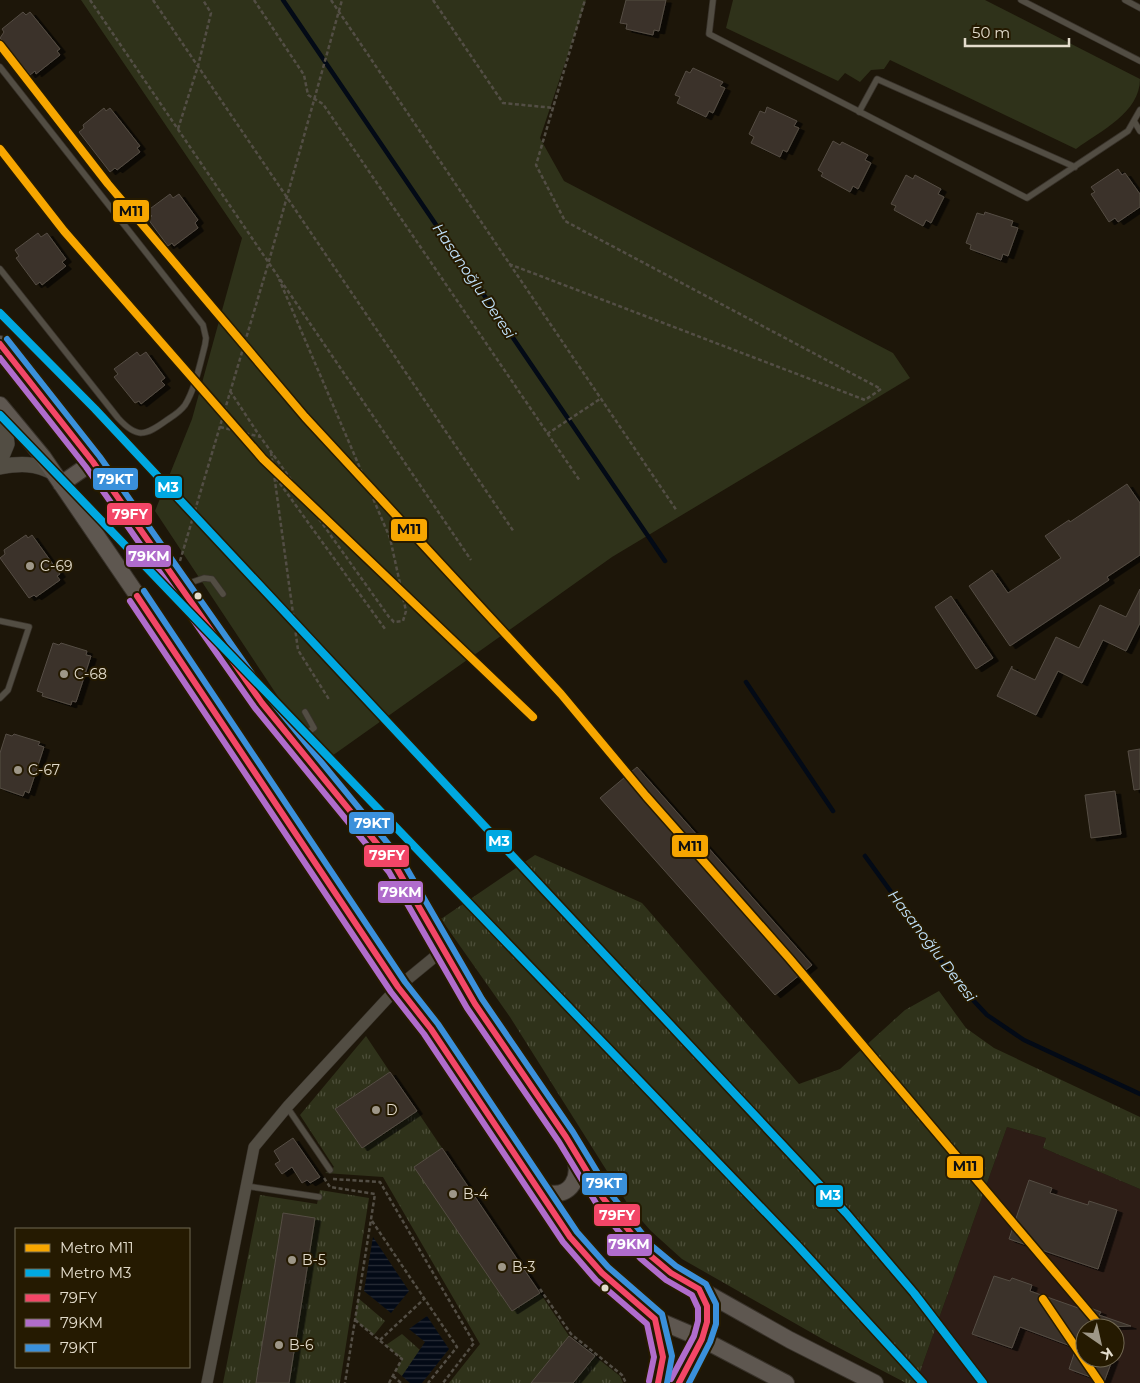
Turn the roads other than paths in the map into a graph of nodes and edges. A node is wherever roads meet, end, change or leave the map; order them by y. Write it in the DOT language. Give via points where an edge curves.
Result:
graph roads {
  1 [pos="713,0"];
  2 [pos="1021,0"];
  3 [pos="1125,0"];
  4 [pos="1140,8"];
  5 [pos="1140,61"];
  6 [pos="0,67"];
  7 [pos="1140,110"];
  8 [pos="859,112"];
  9 [pos="1134,121"];
  10 [pos="1140,131"];
  11 [pos="1075,167"];
  12 [pos="0,269"];
  13 [pos="0,344"];
  14 [pos="2,407"];
  15 [pos="0,461"];
  16 [pos="93,462"];
  17 [pos="0,467"];
  18 [pos="57,478"];
  19 [pos="177,583"];
  20 [pos="223,594"];
  21 [pos="0,621"];
  22 [pos="0,698"];
  23 [pos="306,712"];
  24 [pos="294,743"];
  25 [pos="443,950"];
  26 [pos="398,987"];
  27 [pos="287,1107"];
  28 [pos="566,1137"];
  29 [pos="330,1170"];
  30 [pos="532,1184"];
  31 [pos="246,1186"];
  32 [pos="319,1197"];
  33 [pos="699,1289"];
  34 [pos="655,1319"];
  35 [pos="702,1339"];
  36 [pos="207,1383"];
  37 [pos="658,1383"];
  38 [pos="679,1383"];
  39 [pos="786,1383"];
  40 [pos="876,1383"];
  1 -- 8 [label="lane" via="709,34"];
  2 -- 5 [label="lane"];
  3 -- 4 [label="lane"];
  6 -- 12 [label="lane" via="202,326 205,345 183,408 152,431 145,434 131,431"];
  7 -- 9 [label="lane"];
  8 -- 11 [label="lane" via="1028,198"];
  8 -- 11 [label="lane" via="877,79"];
  9 -- 10 [label="lane"];
  9 -- 11 [label="lane" via="1122,135"];
  13 -- 16 [label="main road"];
  14 -- 15 [label="street" via="7,431"];
  14 -- 18 [label="main road"];
  16 -- 18 [label="main road"];
  16 -- 19 [label="main road"];
  17 -- 18 [label="street" via="32,464"];
  18 -- 26 [label="main road"];
  19 -- 20 [label="lane" via="212,579"];
  19 -- 24 [label="main road"];
  21 -- 22 [label="lane" via="29,627 8,690"];
  23 -- 24 [label="lane" via="314,728"];
  24 -- 25 [label="main road" via="396,867"];
  25 -- 26 [label="street"];
  25 -- 28 [label="main road" via="475,1004"];
  26 -- 27 [label="street"];
  26 -- 30 [label="main road" via="431,1029"];
  27 -- 29 [label="lane"];
  27 -- 31 [label="street" via="254,1147"];
  28 -- 30 [label="main road" via="578,1169 573,1185 559,1193 547,1193"];
  28 -- 33 [label="main road" via="603,1198 629,1233 671,1272"];
  30 -- 34 [label="main road" via="583,1254"];
  31 -- 32 [label="lane"];
  31 -- 36 [label="street"];
  33 -- 35 [label="street" via="707,1306"];
  33 -- 40 [label="main road"];
  34 -- 35 [label="main road"];
  34 -- 37 [label="street" via="664,1357"];
  35 -- 38 [label="street"];
  35 -- 39 [label="main road"];
}
